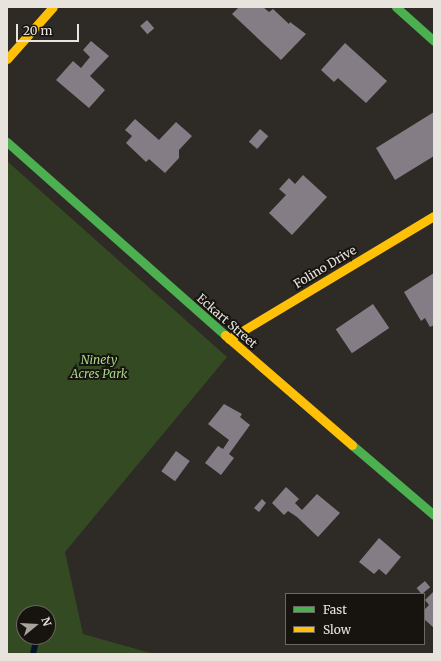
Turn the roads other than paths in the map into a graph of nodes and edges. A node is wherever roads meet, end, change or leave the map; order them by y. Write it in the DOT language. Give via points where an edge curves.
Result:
graph roads {
  1 [pos="53,7"];
  2 [pos="396,7"];
  3 [pos="434,41"];
  4 [pos="7,58"];
  5 [pos="7,142"];
  6 [pos="434,216"];
  7 [pos="229,339"];
  8 [pos="434,515"];
  1 -- 4 [label="street"];
  2 -- 3 [label="street"];
  5 -- 7 [label="street, Eckart Street"];
  6 -- 7 [label="street, Folino Drive"];
  7 -- 8 [label="street, Eckart Street"];
}
